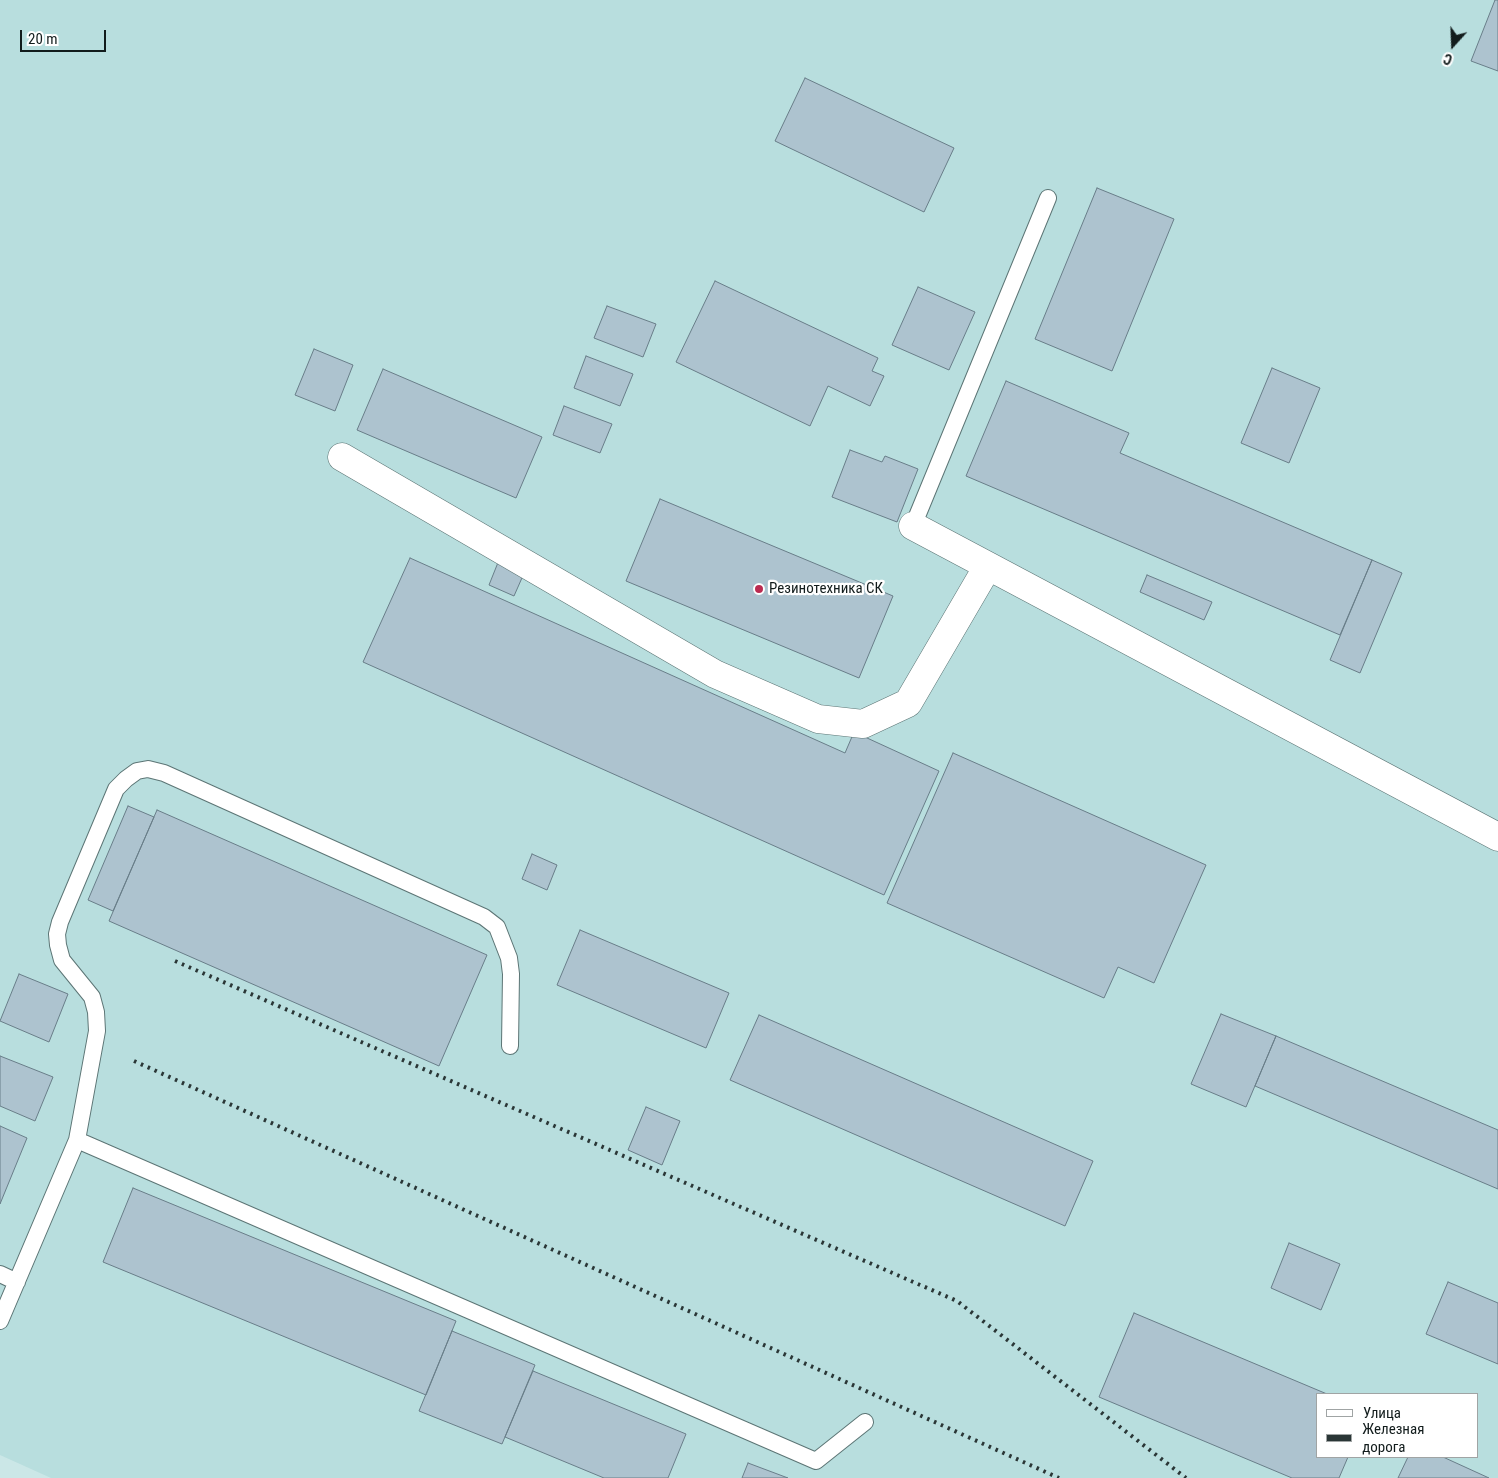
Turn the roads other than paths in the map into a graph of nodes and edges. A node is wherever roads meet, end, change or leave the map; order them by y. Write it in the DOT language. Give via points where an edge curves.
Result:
graph roads {
  1 [pos="1048,198"];
  2 [pos="342,458"];
  3 [pos="913,526"];
  4 [pos="988,566"];
  5 [pos="1498,837"];
  6 [pos="510,1046"];
  7 [pos="77,1140"];
  8 [pos="0,1274"];
  9 [pos="17,1282"];
  10 [pos="0,1321"];
  11 [pos="865,1422"];
  1 -- 3 [label="lane"];
  2 -- 4 [label="street" via="715,674 818,719 863,724 908,703"];
  3 -- 4 [label="street"];
  4 -- 5 [label="street"];
  6 -- 7 [label="lane" via="511,974 508,958 497,927 484,917 148,769 137,772 116,789 57,934 62,960 92,997 96,1012 96,1031"];
  7 -- 9 [label="lane"];
  7 -- 11 [label="lane" via="816,1462"];
  8 -- 9 [label="lane"];
  9 -- 10 [label="lane"];
}
